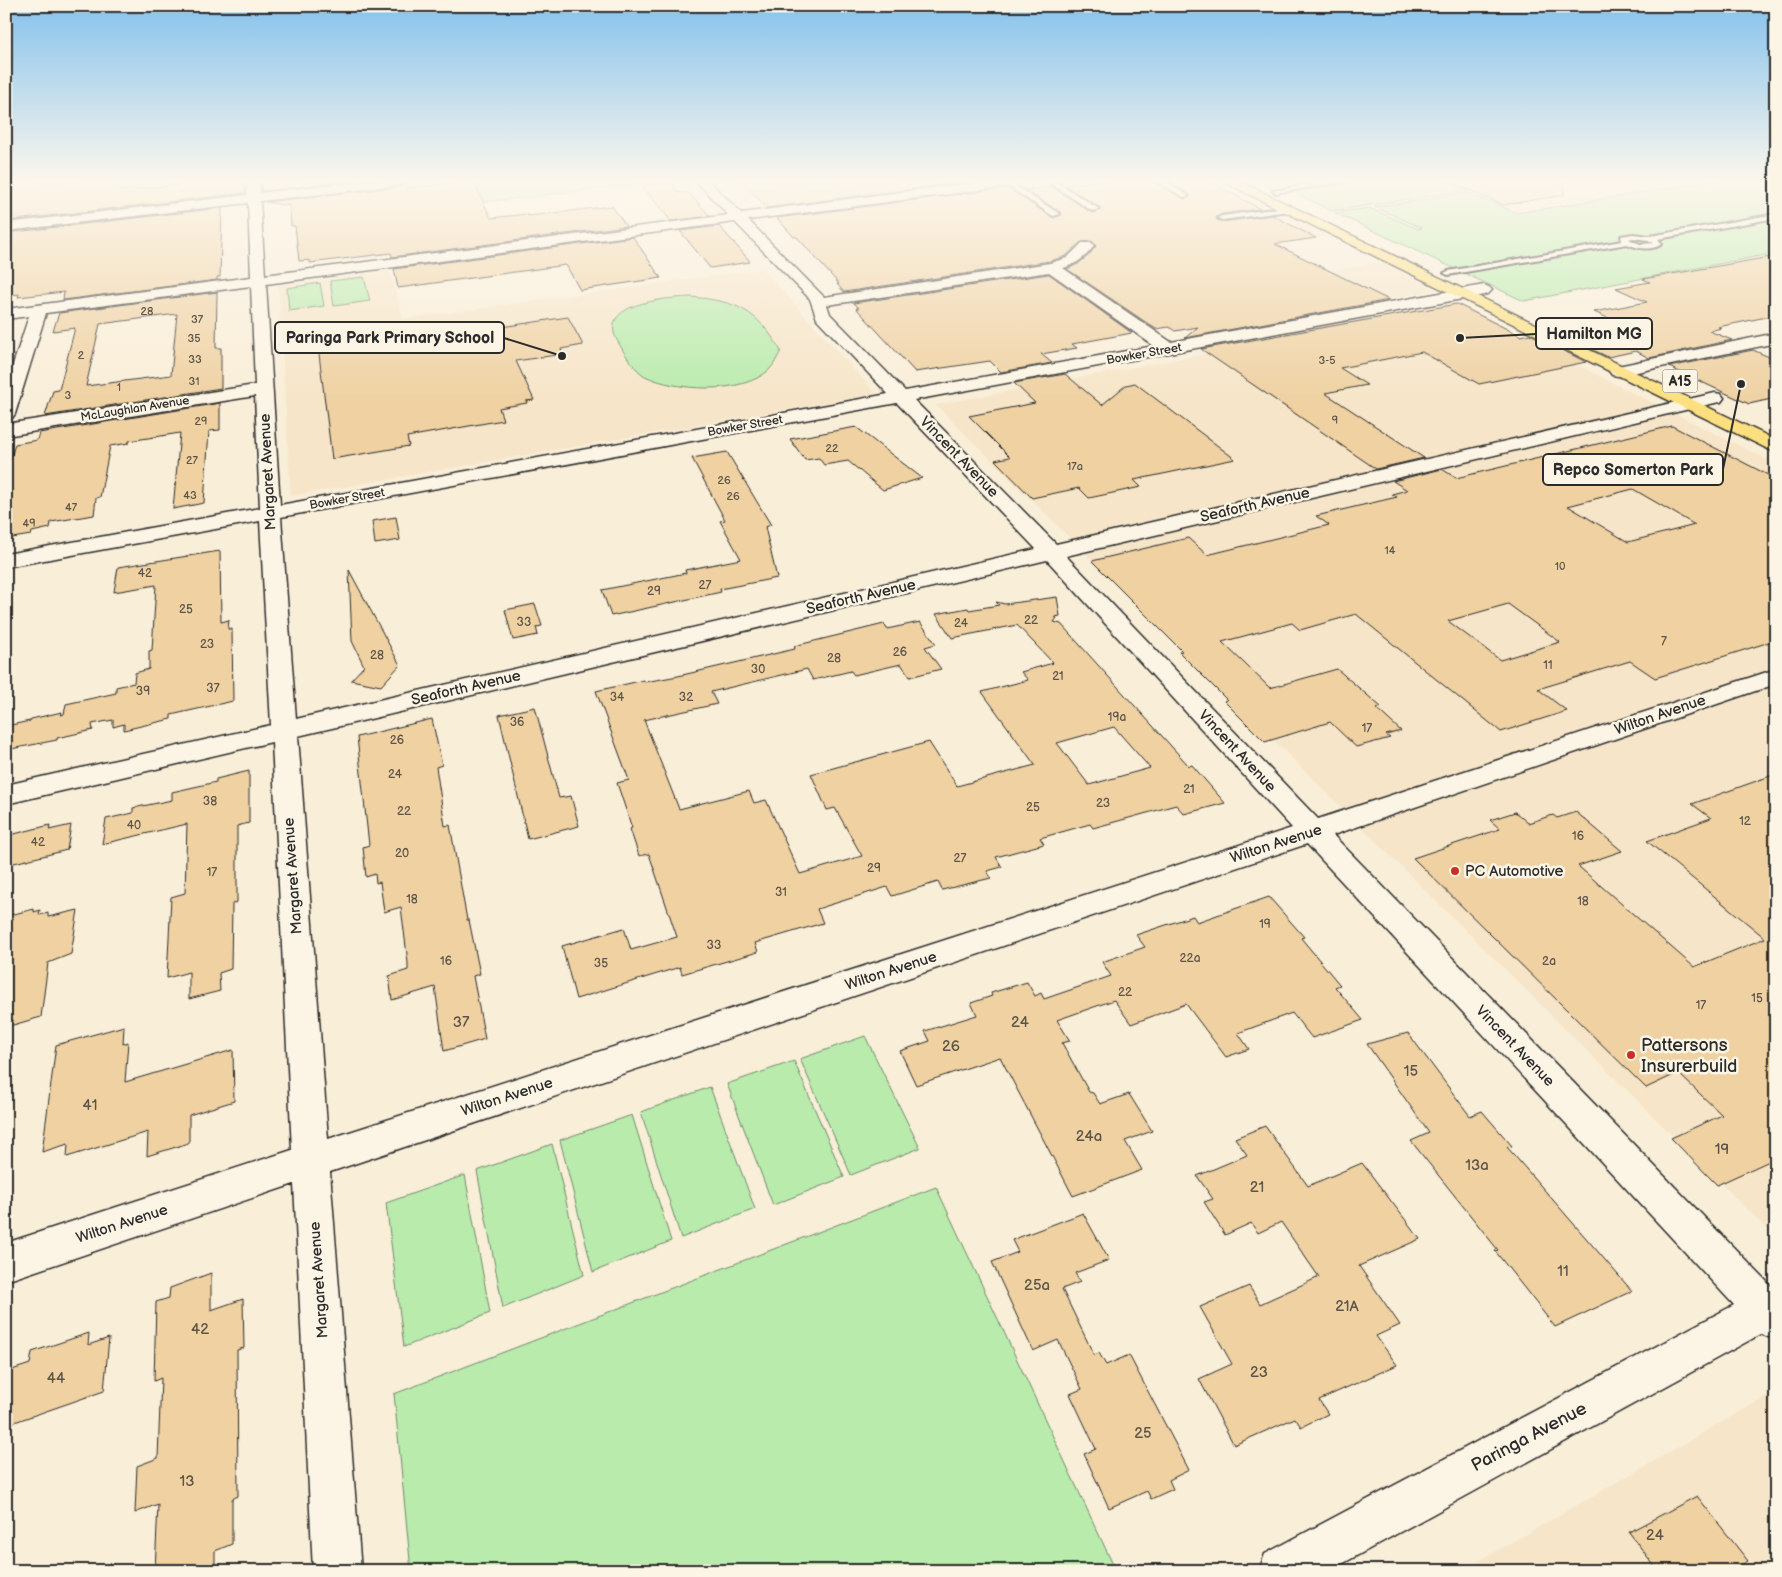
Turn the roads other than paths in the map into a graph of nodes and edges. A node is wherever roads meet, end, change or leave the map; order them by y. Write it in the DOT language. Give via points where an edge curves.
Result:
graph roads {
  1 [pos="257,255"];
  2 [pos="461,255"];
  3 [pos="775,255"];
  4 [pos="1079,255"];
  5 [pos="1379,255"];
  6 [pos="1409,255"];
  7 [pos="1554,255"];
  8 [pos="1052,268"];
  9 [pos="1448,273"];
  10 [pos="259,281"];
  11 [pos="1484,290"];
  12 [pos="1461,294"];
  13 [pos="818,302"];
  14 [pos="39,310"];
  15 [pos="6,314"];
  16 [pos="1574,332"];
  17 [pos="1776,338"];
  18 [pos="1170,349"];
  19 [pos="1618,352"];
  20 [pos="1645,365"];
  21 [pos="1618,371"];
  22 [pos="1671,377"];
  23 [pos="264,389"];
  24 [pos="1688,395"];
  25 [pos="901,398"];
  26 [pos="1716,398"];
  27 [pos="1733,406"];
  28 [pos="6,414"];
  29 [pos="6,430"];
  30 [pos="1776,447"];
  31 [pos="270,513"];
  32 [pos="1051,552"];
  33 [pos="6,561"];
  34 [pos="1776,676"];
  35 [pos="284,731"];
  36 [pos="6,795"];
  37 [pos="1312,832"];
  38 [pos="311,1162"];
  39 [pos="6,1262"];
  40 [pos="1772,1311"];
  41 [pos="337,1571"];
  42 [pos="1282,1571"];
  1 -- 10 [label="street, Margaret Avenue"];
  2 -- 10 [label="street"];
  3 -- 13 [label="street, Vincent Avenue"];
  4 -- 8 [label="street" via="1072,262"];
  5 -- 12 [label="main road, A15"];
  6 -- 9 [label="main road"];
  7 -- 9 [label="lane"];
  8 -- 13 [label="street"];
  8 -- 18 [label="street"];
  9 -- 11 [label="main road"];
  10 -- 14 [label="street"];
  10 -- 23 [label="street, Margaret Avenue"];
  11 -- 12 [label="street, Bowker Street"];
  11 -- 16 [label="main road"];
  12 -- 18 [label="street, Bowker Street"];
  12 -- 21 [label="main road, A15"];
  13 -- 25 [label="street, Vincent Avenue" via="823,316"];
  14 -- 15 [label="street"];
  14 -- 28 [label="street"];
  17 -- 20 [label="street"];
  18 -- 25 [label="street, Bowker Street"];
  19 -- 20 [label="main road, A15"];
  20 -- 21 [label="street"];
  20 -- 22 [label="main road, A15"];
  21 -- 24 [label="main road, A15"];
  23 -- 29 [label="street, McLaughlan Avenue"];
  23 -- 31 [label="street, Margaret Avenue"];
  24 -- 26 [label="street, Seaforth Avenue"];
  24 -- 30 [label="main road, A15"];
  24 -- 32 [label="street, Seaforth Avenue"];
  25 -- 31 [label="street, Bowker Street"];
  25 -- 32 [label="street, Vincent Avenue"];
  26 -- 27 [label="main road, A15"];
  31 -- 33 [label="street, Bowker Street"];
  31 -- 35 [label="street, Margaret Avenue"];
  32 -- 35 [label="street, Seaforth Avenue"];
  32 -- 37 [label="street, Vincent Avenue"];
  34 -- 37 [label="street, Wilton Avenue"];
  35 -- 36 [label="street, Seaforth Avenue"];
  35 -- 38 [label="street, Margaret Avenue"];
  37 -- 38 [label="street, Wilton Avenue"];
  37 -- 40 [label="street, Vincent Avenue"];
  38 -- 39 [label="street, Wilton Avenue"];
  38 -- 41 [label="street, Margaret Avenue"];
  40 -- 42 [label="street, Paringa Avenue"];
}
